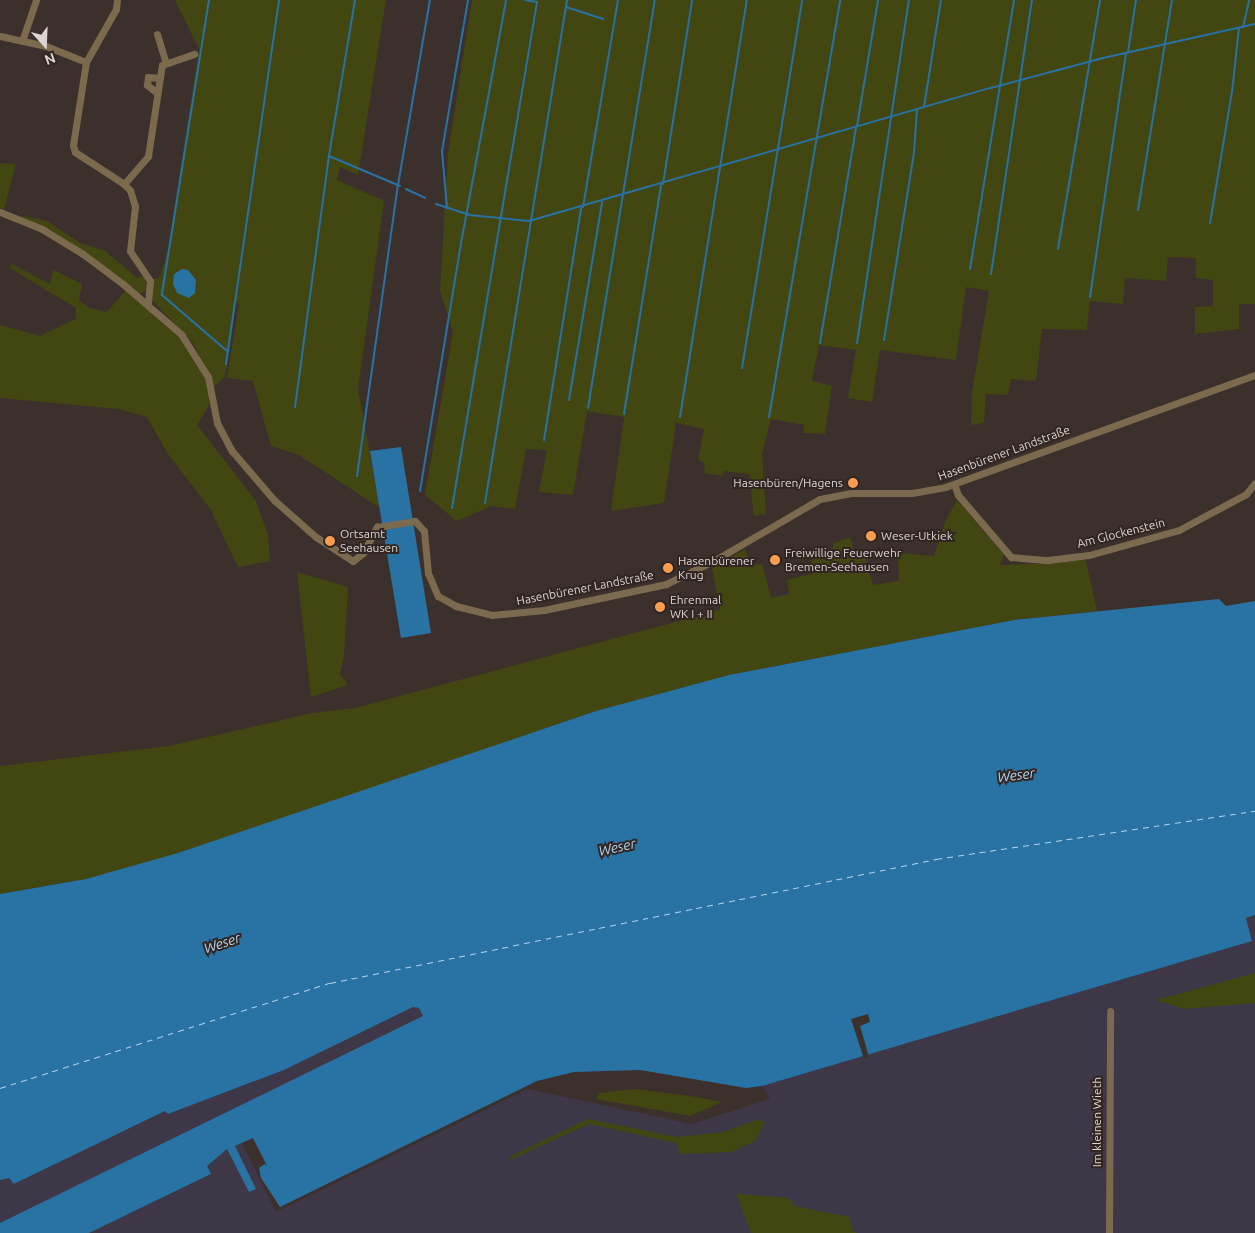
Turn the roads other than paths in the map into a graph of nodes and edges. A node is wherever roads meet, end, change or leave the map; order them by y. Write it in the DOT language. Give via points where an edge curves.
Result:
graph roads {
  1 [pos="36,0"];
  2 [pos="116,0"];
  3 [pos="157,34"];
  4 [pos="0,36"];
  5 [pos="22,40"];
  6 [pos="194,54"];
  7 [pos="86,62"];
  8 [pos="166,63"];
  9 [pos="160,78"];
  10 [pos="157,92"];
  11 [pos="124,184"];
  12 [pos="0,212"];
  13 [pos="148,304"];
  14 [pos="1255,375"];
  15 [pos="1255,483"];
  16 [pos="954,484"];
  17 [pos="1110,1011"];
  18 [pos="1109,1233"];
  1 -- 5 [label="street"];
  2 -- 7 [label="street" via="116,9"];
  3 -- 8 [label="street"];
  4 -- 5 [label="street"];
  5 -- 7 [label="street"];
  6 -- 8 [label="street"];
  7 -- 11 [label="street" via="83,69 85,82 79,94 75,152"];
  8 -- 9 [label="street" via="162,65"];
  9 -- 10 [label="street"];
  9 -- 10 [label="street" via="148,77 147,85"];
  10 -- 11 [label="street" via="148,156"];
  11 -- 13 [label="street" via="135,206 130,251 150,281"];
  12 -- 13 [label="street, Hasenbürener Landstraße" via="56,236"];
  13 -- 16 [label="street, Hasenbürener Landstraße" via="181,334 198,356 213,394 222,434 274,500 316,537 353,561 363,554 377,527 415,522 424,531 428,573 438,596 478,613 503,615 544,610 666,584 715,560 820,499 852,492 912,493"];
  14 -- 16 [label="street, Hasenbürener Landstraße"];
  15 -- 16 [label="street, Am Glockenstein" via="1246,494 1179,530 1089,555 1048,560 1012,557 958,495"];
  17 -- 18 [label="street, Im kleinen Wieth"];
}
